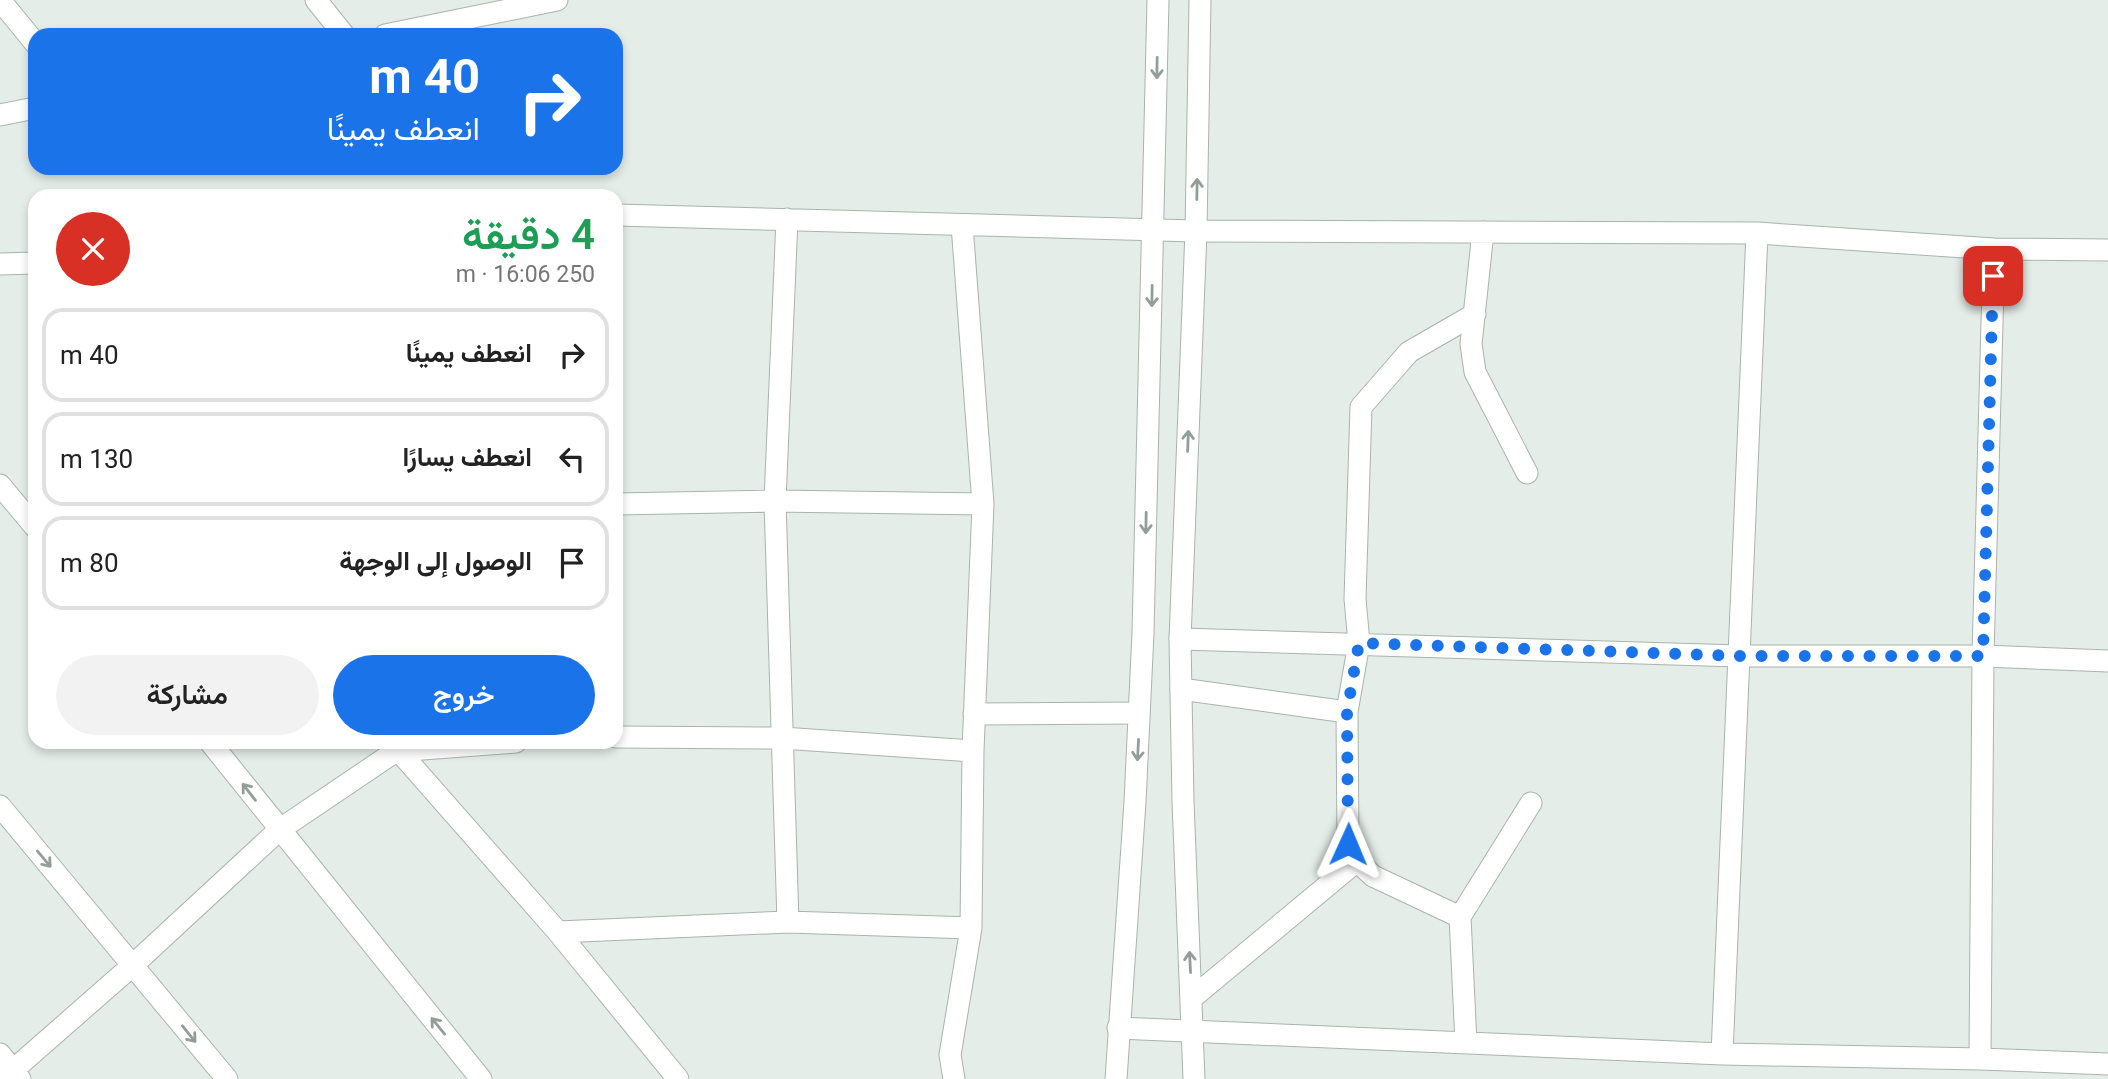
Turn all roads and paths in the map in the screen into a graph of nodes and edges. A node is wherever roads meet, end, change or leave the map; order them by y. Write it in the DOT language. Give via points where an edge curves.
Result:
graph roads {
  1 [pos="0,0"];
  2 [pos="316,0"];
  3 [pos="557,0"];
  4 [pos="1158,0"];
  5 [pos="1200,0"];
  6 [pos="338,28"];
  7 [pos="419,28"];
  8 [pos="28,34"];
  9 [pos="28,109"];
  10 [pos="0,115"];
  11 [pos="623,215"];
  12 [pos="787,219"];
  13 [pos="962,225"];
  14 [pos="1154,228"];
  15 [pos="1196,231"];
  16 [pos="1483,232"];
  17 [pos="1757,233"];
  18 [pos="1994,249"];
  19 [pos="2108,250"];
  20 [pos="0,264"];
  21 [pos="28,264"];
  22 [pos="28,265"];
  23 [pos="0,274"];
  24 [pos="1475,314"];
  25 [pos="1527,473"];
  26 [pos="0,485"];
  27 [pos="775,501"];
  28 [pos="623,503"];
  29 [pos="983,504"];
  30 [pos="28,519"];
  31 [pos="1180,639"];
  32 [pos="1359,643"];
  33 [pos="1739,656"];
  34 [pos="1983,656"];
  35 [pos="2108,661"];
  36 [pos="1181,689"];
  37 [pos="1347,712"];
  38 [pos="1139,713"];
  39 [pos="974,714"];
  40 [pos="623,737"];
  41 [pos="782,738"];
  42 [pos="215,749"];
  43 [pos="389,749"];
  44 [pos="398,749"];
  45 [pos="973,751"];
  46 [pos="1531,803"];
  47 [pos="0,806"];
  48 [pos="279,830"];
  49 [pos="1357,862"];
  50 [pos="1460,917"];
  51 [pos="788,922"];
  52 [pos="971,928"];
  53 [pos="558,932"];
  54 [pos="133,965"];
  55 [pos="1192,998"];
  56 [pos="1118,1028"];
  57 [pos="1193,1031"];
  58 [pos="1466,1043"];
  59 [pos="1722,1054"];
  60 [pos="950,1055"];
  61 [pos="1980,1059"];
  62 [pos="2108,1064"];
  63 [pos="9,1071"];
  64 [pos="667,1075"];
  65 [pos="227,1079"];
  66 [pos="481,1079"];
  67 [pos="943,1079"];
  68 [pos="954,1079"];
  69 [pos="1116,1079"];
  70 [pos="1194,1079"];
  1 -- 8 [label="street"];
  2 -- 6 [label="street"];
  3 -- 7 [label="street"];
  4 -- 14 [label="street, one-way"];
  15 -- 5 [label="street, one-way"];
  9 -- 10 [label="street"];
  11 -- 12 [label="street"];
  12 -- 13 [label="street"];
  12 -- 27 [label="street"];
  13 -- 14 [label="street"];
  13 -- 29 [label="street"];
  14 -- 15 [label="street"];
  14 -- 38 [label="street, one-way"];
  15 -- 16 [label="street"];
  31 -- 15 [label="street, one-way"];
  16 -- 17 [label="street"];
  16 -- 24 [label="street"];
  17 -- 18 [label="street"];
  17 -- 33 [label="street"];
  18 -- 19 [label="street"];
  18 -- 34 [label="street"];
  20 -- 21 [label="street"];
  22 -- 23 [label="street"];
  24 -- 25 [label="street" via="1471,344 1475,372"];
  24 -- 32 [label="street" via="1409,352 1361,407 1355,599"];
  26 -- 30 [label="street"];
  27 -- 28 [label="street"];
  27 -- 29 [label="street"];
  27 -- 41 [label="street"];
  29 -- 39 [label="street"];
  31 -- 32 [label="street"];
  31 -- 36 [label="street"];
  32 -- 33 [label="street"];
  32 -- 37 [label="street"];
  33 -- 34 [label="street"];
  33 -- 59 [label="street"];
  34 -- 35 [label="street"];
  34 -- 61 [label="street"];
  36 -- 37 [label="street"];
  55 -- 36 [label="street, one-way"];
  37 -- 49 [label="street" via="1348,844"];
  38 -- 39 [label="street"];
  38 -- 56 [label="street, one-way"];
  39 -- 45 [label="street"];
  40 -- 41 [label="street"];
  41 -- 45 [label="street"];
  41 -- 51 [label="street"];
  48 -- 42 [label="street, one-way"];
  43 -- 48 [label="street"];
  44 -- 53 [label="street"];
  45 -- 52 [label="street"];
  46 -- 50 [label="street"];
  47 -- 54 [label="street, one-way"];
  48 -- 54 [label="street"];
  66 -- 48 [label="street, one-way"];
  49 -- 50 [label="street" via="1373,876"];
  49 -- 55 [label="street"];
  50 -- 58 [label="street"];
  51 -- 52 [label="street"];
  51 -- 53 [label="street"];
  52 -- 60 [label="street"];
  53 -- 64 [label="street"];
  54 -- 63 [label="street"];
  54 -- 65 [label="street, one-way"];
  55 -- 57 [label="street"];
  56 -- 57 [label="street"];
  56 -- 69 [label="street"];
  57 -- 58 [label="street"];
  57 -- 70 [label="street"];
  58 -- 59 [label="street"];
  59 -- 61 [label="street"];
  60 -- 67 [label="street"];
  60 -- 68 [label="street"];
  61 -- 62 [label="street"];
}
